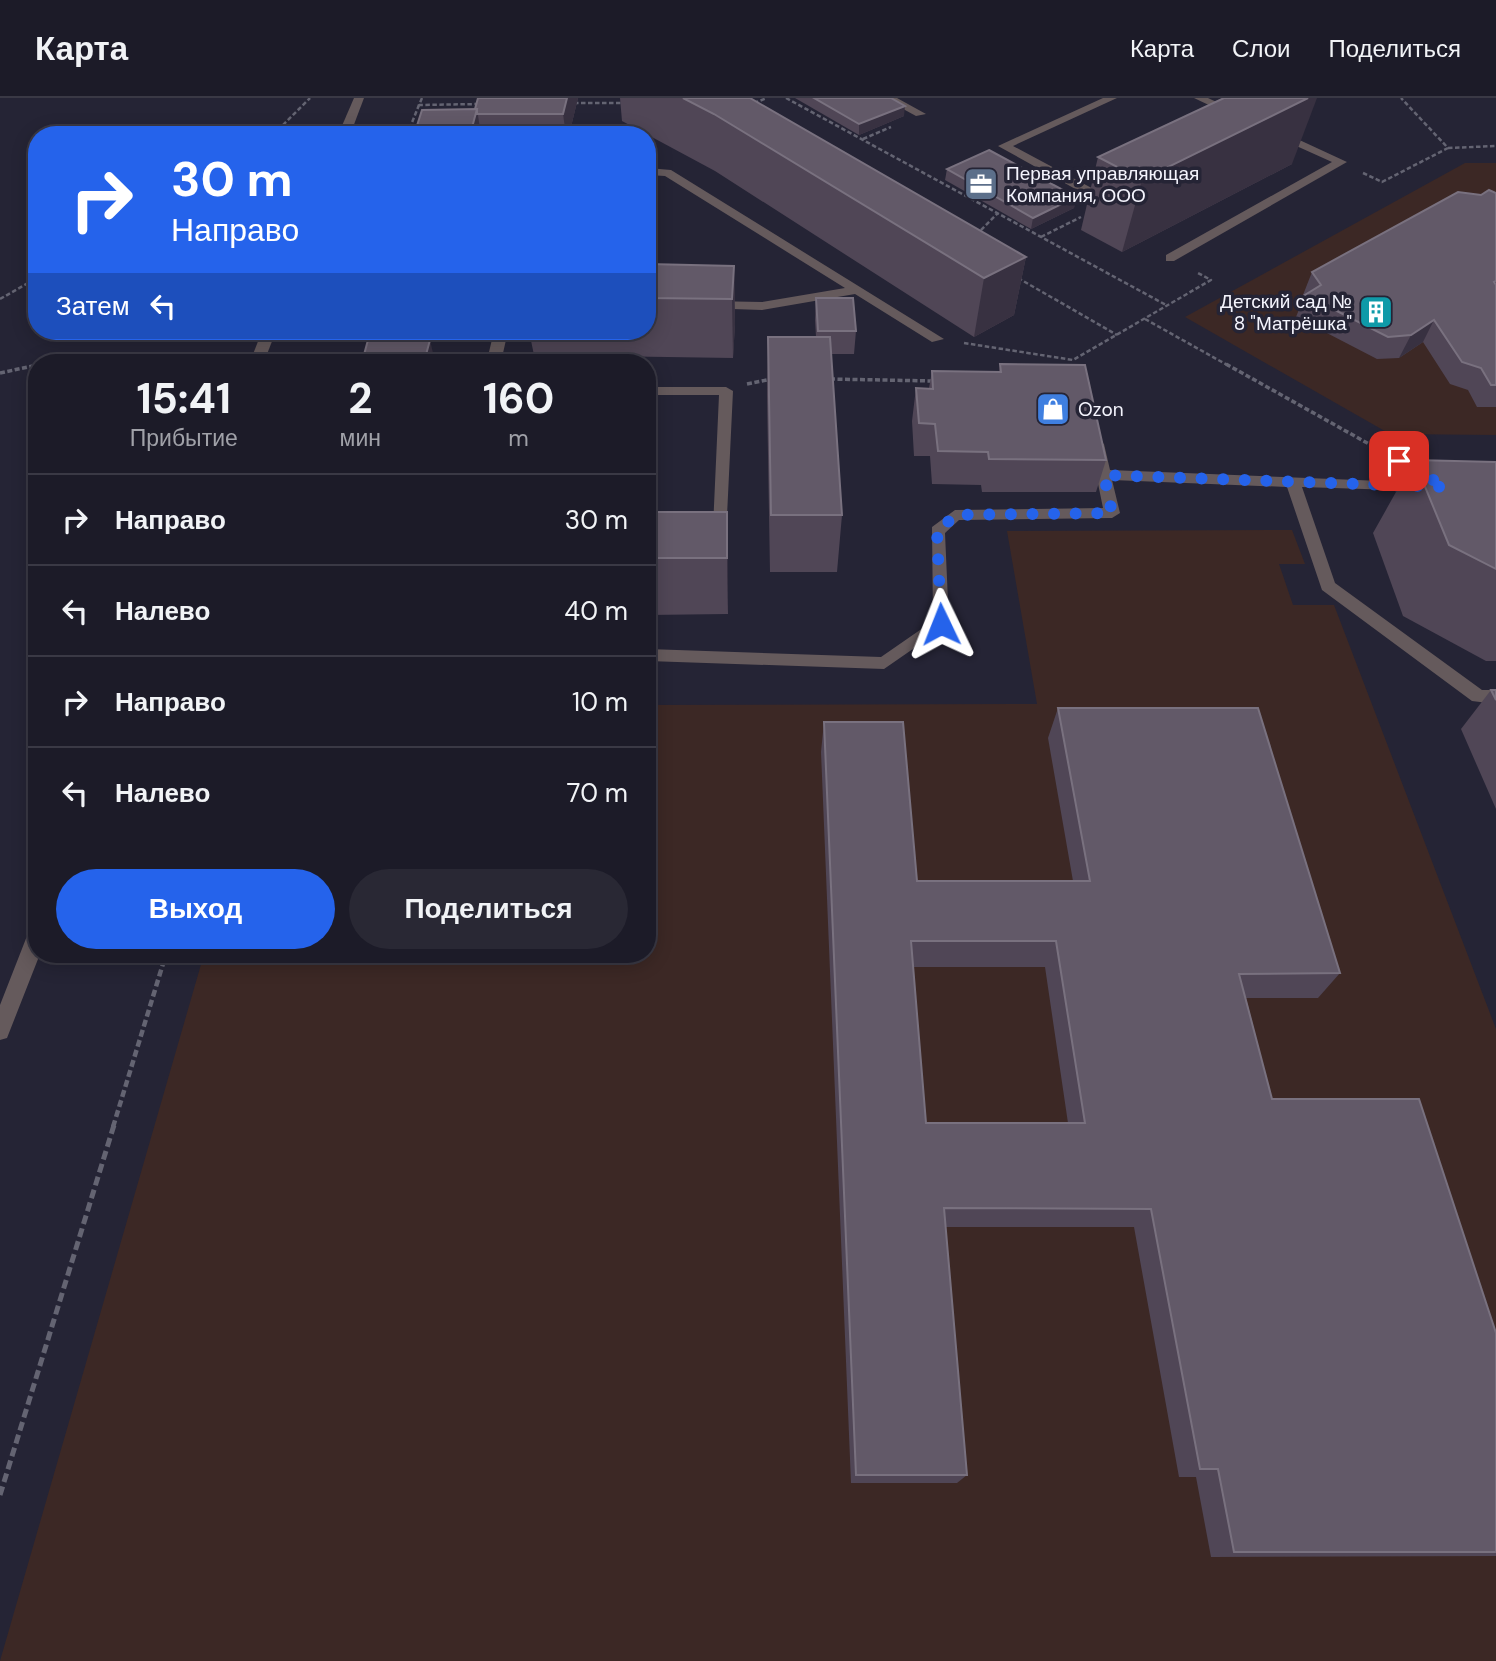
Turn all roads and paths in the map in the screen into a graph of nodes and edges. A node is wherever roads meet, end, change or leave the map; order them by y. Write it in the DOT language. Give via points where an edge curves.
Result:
graph roads {
  1 [pos="310,98"];
  2 [pos="359,98"];
  3 [pos="422,98"];
  4 [pos="767,98"];
  5 [pos="786,98"];
  6 [pos="888,98"];
  7 [pos="1112,98"];
  8 [pos="1199,98"];
  9 [pos="1401,98"];
  10 [pos="570,103"];
  11 [pos="626,103"];
  12 [pos="488,104"];
  13 [pos="419,105"];
  14 [pos="743,108"];
  15 [pos="920,114"];
  16 [pos="282,126"];
  17 [pos="348,126"];
  18 [pos="411,126"];
  19 [pos="1496,146"];
  20 [pos="1448,148"];
  21 [pos="1341,162"];
  22 [pos="656,172"];
  23 [pos="1110,203"];
  24 [pos="998,213"];
  25 [pos="1041,237"];
  26 [pos="972,239"];
  27 [pos="1170,258"];
  28 [pos="1011,274"];
  29 [pos="28,283"];
  30 [pos="856,290"];
  31 [pos="0,299"];
  32 [pos="699,305"];
  33 [pos="1167,306"];
  34 [pos="1144,319"];
  35 [pos="1117,335"];
  36 [pos="937,339"];
  37 [pos="28,367"];
  38 [pos="0,373"];
  39 [pos="775,379"];
  40 [pos="829,379"];
  41 [pos="656,391"];
  42 [pos="726,391"];
  43 [pos="1093,426"];
  44 [pos="1398,460"];
  45 [pos="1104,475"];
  46 [pos="1293,482"];
  47 [pos="1446,487"];
  48 [pos="696,533"];
  49 [pos="656,655"];
  50 [pos="1496,697"];
  51 [pos="28,959"];
  52 [pos="163,963"];
  53 [pos="0,1031"];
  54 [pos="0,1494"];
  1 -- 16 [label="path"];
  2 -- 17 [label="street"];
  3 -- 13 [label="path"];
  4 -- 14 [label="path"];
  5 -- 24 [label="path"];
  6 -- 15 [label="street"];
  7 -- 23 [label="street" via="1004,146"];
  8 -- 21 [label="street"];
  9 -- 20 [label="path"];
  10 -- 11 [label="path"];
  12 -- 13 [label="path"];
  13 -- 18 [label="path"];
  19 -- 20 [label="path"];
  20 -- 21 [label="path" via="1382,182"];
  21 -- 27 [label="street"];
  22 -- 30 [label="street" via="667,172"];
  23 -- 25 [label="path"];
  24 -- 25 [label="path"];
  24 -- 26 [label="path"];
  25 -- 33 [label="path"];
  27 -- 33 [label="path" via="1211,280"];
  28 -- 35 [label="path"];
  29 -- 31 [label="path"];
  30 -- 32 [label="street" via="762,306"];
  30 -- 36 [label="street"];
  33 -- 34 [label="path"];
  34 -- 35 [label="path"];
  34 -- 44 [label="path"];
  35 -- 36 [label="path" via="1073,360"];
  36 -- 40 [label="path" via="936,381"];
  37 -- 38 [label="path"];
  39 -- 42 [label="path"];
  41 -- 42 [label="street"];
  42 -- 48 [label="street" via="721,533"];
  43 -- 45 [label="street"];
  45 -- 46 [label="lane"];
  45 -- 49 [label="street" via="1112,513 956,515 937,531 941,624 884,663"];
  46 -- 47 [label="lane"];
  46 -- 50 [label="lane" via="1328,586 1478,696"];
  51 -- 53 [label="street"];
  52 -- 54 [label="path"];
}
